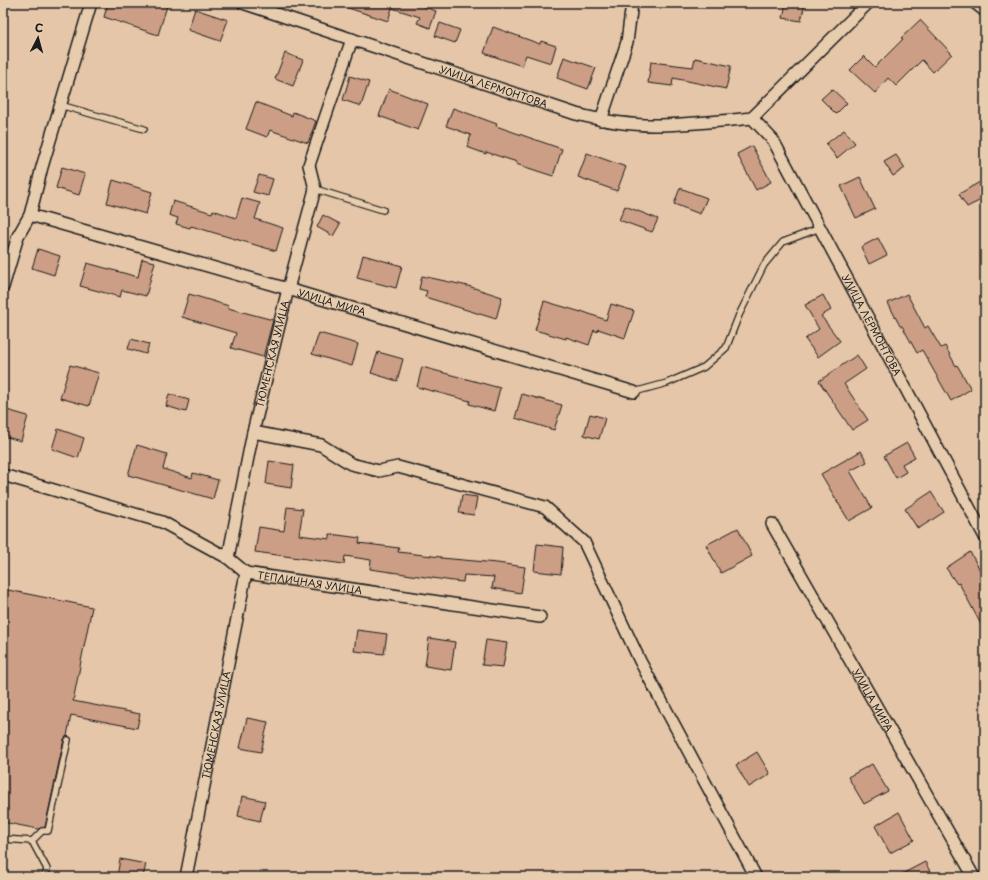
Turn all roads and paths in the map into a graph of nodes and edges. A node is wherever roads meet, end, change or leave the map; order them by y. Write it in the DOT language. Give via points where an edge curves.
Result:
graph roads {
  1 [pos="91,3"];
  2 [pos="243,3"];
  3 [pos="632,3"];
  4 [pos="868,3"];
  5 [pos="975,3"];
  6 [pos="985,11"];
  7 [pos="352,39"];
  8 [pos="60,106"];
  9 [pos="752,118"];
  10 [pos="601,120"];
  11 [pos="144,129"];
  12 [pos="315,189"];
  13 [pos="383,210"];
  14 [pos="30,215"];
  15 [pos="820,228"];
  16 [pos="3,287"];
  17 [pos="288,289"];
  18 [pos="634,392"];
  19 [pos="253,432"];
  20 [pos="3,475"];
  21 [pos="772,524"];
  22 [pos="985,537"];
  23 [pos="228,558"];
  24 [pos="246,573"];
  25 [pos="540,617"];
  26 [pos="68,740"];
  27 [pos="3,839"];
  28 [pos="32,841"];
  29 [pos="45,877"];
  30 [pos="186,877"];
  31 [pos="756,877"];
  32 [pos="974,877"];
  1 -- 8 [label="street"];
  2 -- 7 [label="street, УЛИЦА ЛЕРМОНТОВА"];
  3 -- 10 [label="street" via="627,42"];
  4 -- 9 [label="street"];
  5 -- 6 [label="street"];
  7 -- 10 [label="street, УЛИЦА ЛЕРМОНТОВА" via="576,114"];
  7 -- 12 [label="street, ТЮМЕНСКАЯ УЛИЦА" via="309,165"];
  8 -- 11 [label="lane"];
  8 -- 14 [label="street"];
  9 -- 10 [label="street, УЛИЦА ЛЕРМОНТОВА" via="660,125"];
  9 -- 15 [label="street, УЛИЦА ЛЕРМОНТОВА" via="773,140"];
  12 -- 13 [label="lane"];
  12 -- 17 [label="street, ТЮМЕНСКАЯ УЛИЦА"];
  14 -- 16 [label="street" via="18,236"];
  14 -- 17 [label="street, УЛИЦА МИРА"];
  15 -- 18 [label="lane" via="783,242 764,265 726,348 704,367 667,383"];
  15 -- 22 [label="street, УЛИЦА ЛЕРМОНТОВА"];
  17 -- 18 [label="street, УЛИЦА МИРА"];
  17 -- 19 [label="street, ТЮМЕНСКАЯ УЛИЦА"];
  19 -- 23 [label="street, ТЮМЕНСКАЯ УЛИЦА"];
  19 -- 31 [label="street" via="321,445 351,464 379,470 398,468 545,507 584,542 640,661"];
  20 -- 23 [label="street, ТЕПЛИЧНАЯ УЛИЦА" via="162,522"];
  21 -- 32 [label="street, УЛИЦА МИРА"];
  23 -- 24 [label="street, ТЕПЛИЧНАЯ УЛИЦА"];
  24 -- 25 [label="street, ТЕПЛИЧНАЯ УЛИЦА"];
  24 -- 30 [label="street, ТЮМЕНСКАЯ УЛИЦА"];
  26 -- 28 [label="lane" via="48,831 42,832"];
  27 -- 28 [label="lane"];
  28 -- 29 [label="lane" via="47,869"];
}
